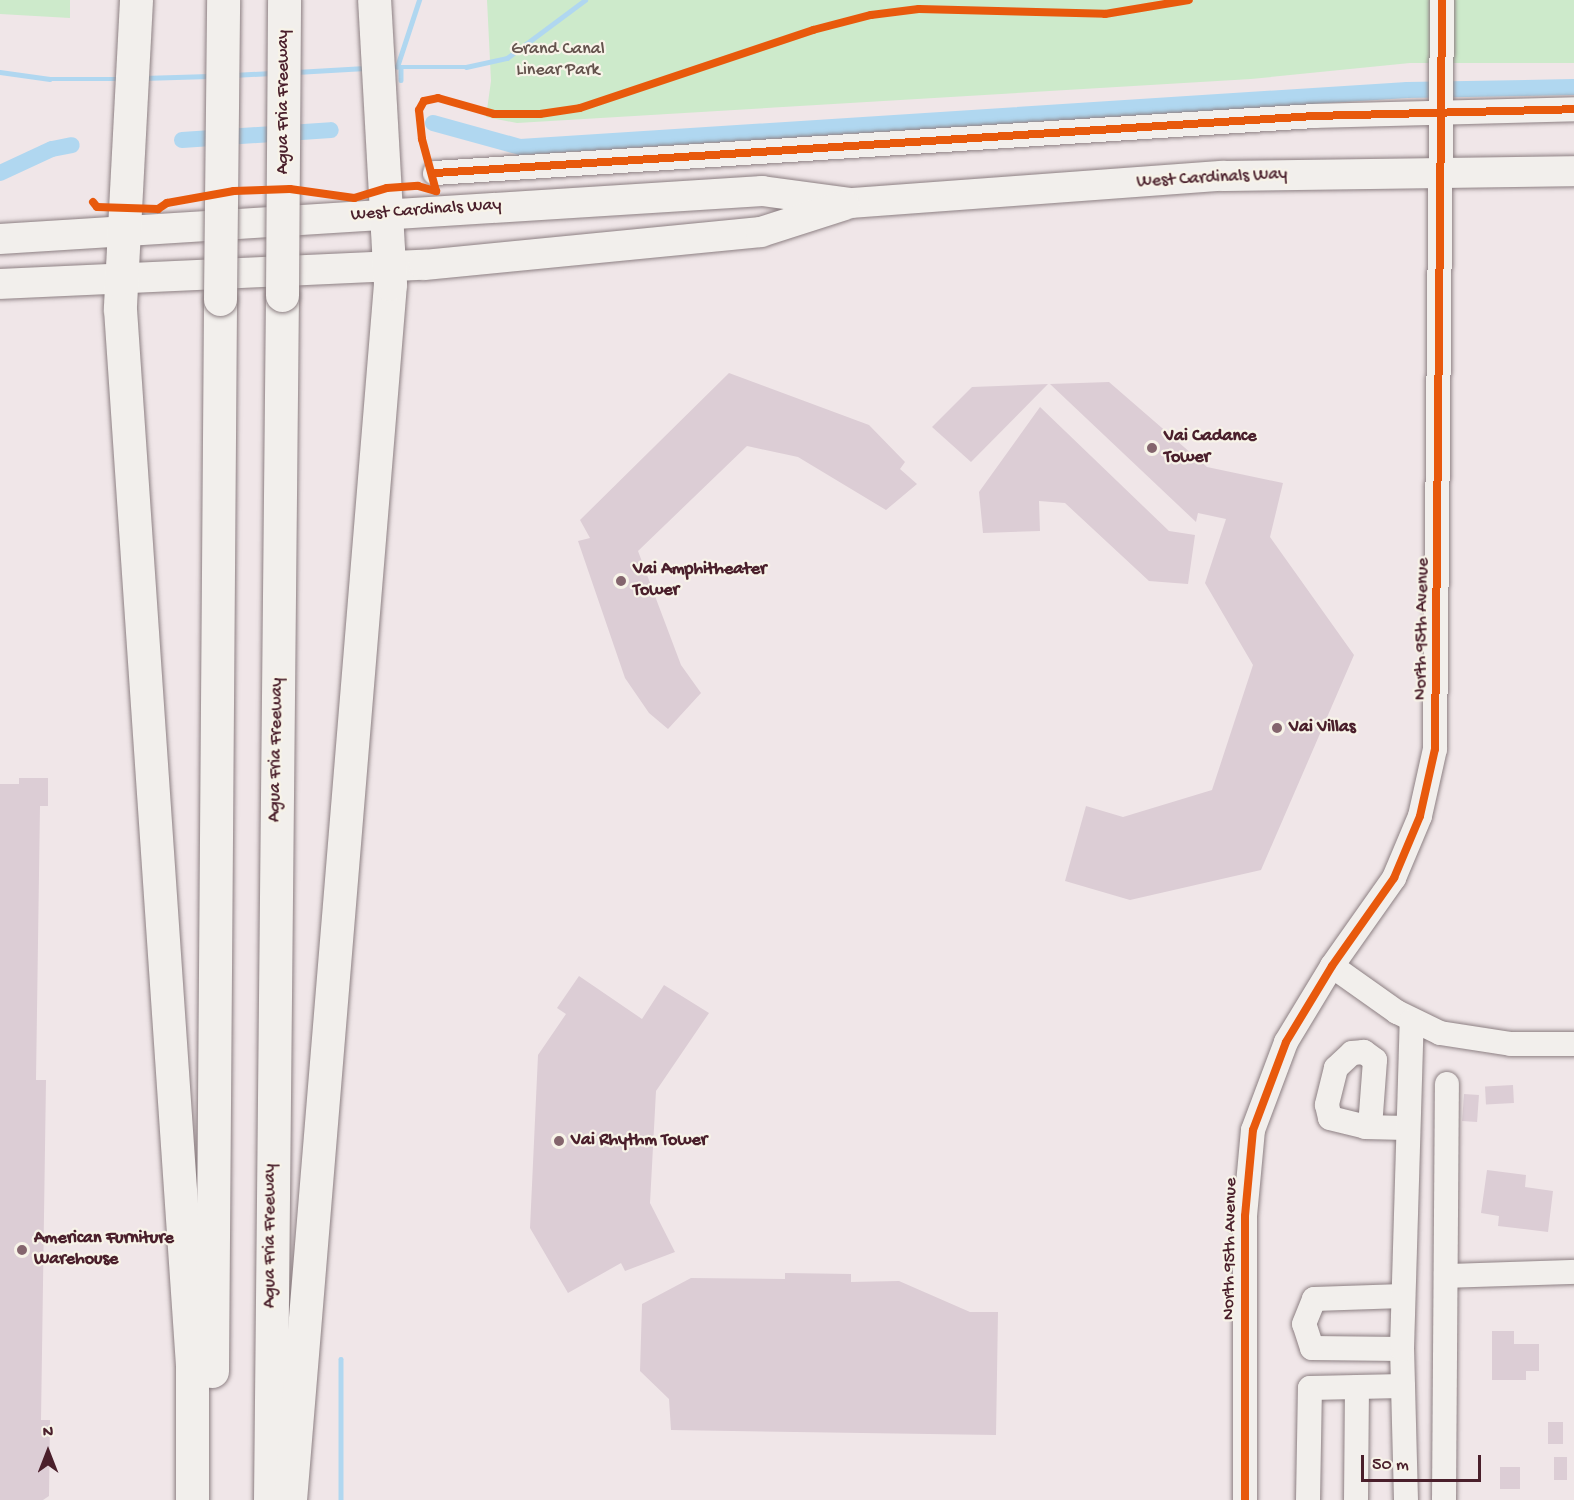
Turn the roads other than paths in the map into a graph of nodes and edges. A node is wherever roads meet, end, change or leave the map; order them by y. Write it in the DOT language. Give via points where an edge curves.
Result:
graph roads {
  1 [pos="136,0"];
  2 [pos="223,0"];
  3 [pos="284,0"];
  4 [pos="374,0"];
  5 [pos="1442,0"];
  6 [pos="1574,109"];
  7 [pos="1441,110"];
  8 [pos="1574,171"];
  9 [pos="1440,172"];
  10 [pos="435,173"];
  11 [pos="851,203"];
  12 [pos="389,214"];
  13 [pos="122,230"];
  14 [pos="0,239"];
  15 [pos="389,264"];
  16 [pos="121,278"];
  17 [pos="0,284"];
  18 [pos="1332,966"];
  19 [pos="1412,1021"];
  20 [pos="1574,1044"];
  21 [pos="1447,1084"];
  22 [pos="1370,1127"];
  23 [pos="1406,1128"];
  24 [pos="1574,1272"];
  25 [pos="1446,1276"];
  26 [pos="1403,1296"];
  27 [pos="1402,1349"];
  28 [pos="1403,1386"];
  29 [pos="1357,1387"];
  30 [pos="192,1500"];
  31 [pos="210,1500"];
  32 [pos="270,1500"];
  33 [pos="290,1500"];
  34 [pos="1245,1500"];
  35 [pos="1308,1500"];
  36 [pos="1356,1500"];
  37 [pos="1406,1500"];
  38 [pos="1444,1500"];
  1 -- 13 [label="highway"];
  2 -- 31 [label="highway, bridge"];
  3 -- 32 [label="highway, Agua Fria Freeway, bridge"];
  4 -- 12 [label="highway"];
  5 -- 7 [label="street, North 95th Avenue"];
  6 -- 7 [label="street"];
  7 -- 9 [label="street, North 95th Avenue"];
  7 -- 10 [label="street"];
  8 -- 9 [label="main road, West Cardinals Way"];
  9 -- 11 [label="main road, West Cardinals Way" via="1163,179"];
  9 -- 18 [label="street, North 95th Avenue" via="1435,749 1410,845 1394,879"];
  11 -- 12 [label="main road, West Cardinals Way" via="762,191"];
  11 -- 15 [label="main road, West Cardinals Way" via="761,232 532,255"];
  12 -- 13 [label="main road, West Cardinals Way"];
  12 -- 15 [label="highway"];
  13 -- 14 [label="main road, West Cardinals Way"];
  13 -- 16 [label="highway"];
  15 -- 16 [label="main road"];
  15 -- 33 [label="highway"];
  16 -- 17 [label="main road"];
  16 -- 30 [label="highway" via="192,1365"];
  18 -- 19 [label="street"];
  18 -- 34 [label="street, North 95th Avenue" via="1272,1074 1248,1158"];
  19 -- 20 [label="street" via="1440,1034 1475,1040"];
  19 -- 23 [label="street"];
  21 -- 25 [label="street"];
  22 -- 23 [label="street"];
  23 -- 26 [label="street"];
  24 -- 25 [label="street"];
  25 -- 38 [label="street"];
  26 -- 27 [label="street"];
  26 -- 27 [label="street" via="1314,1299 1304,1324 1312,1348"];
  27 -- 28 [label="street"];
  28 -- 29 [label="street"];
  28 -- 37 [label="street"];
  29 -- 35 [label="street" via="1310,1388"];
  29 -- 36 [label="street"];
}
